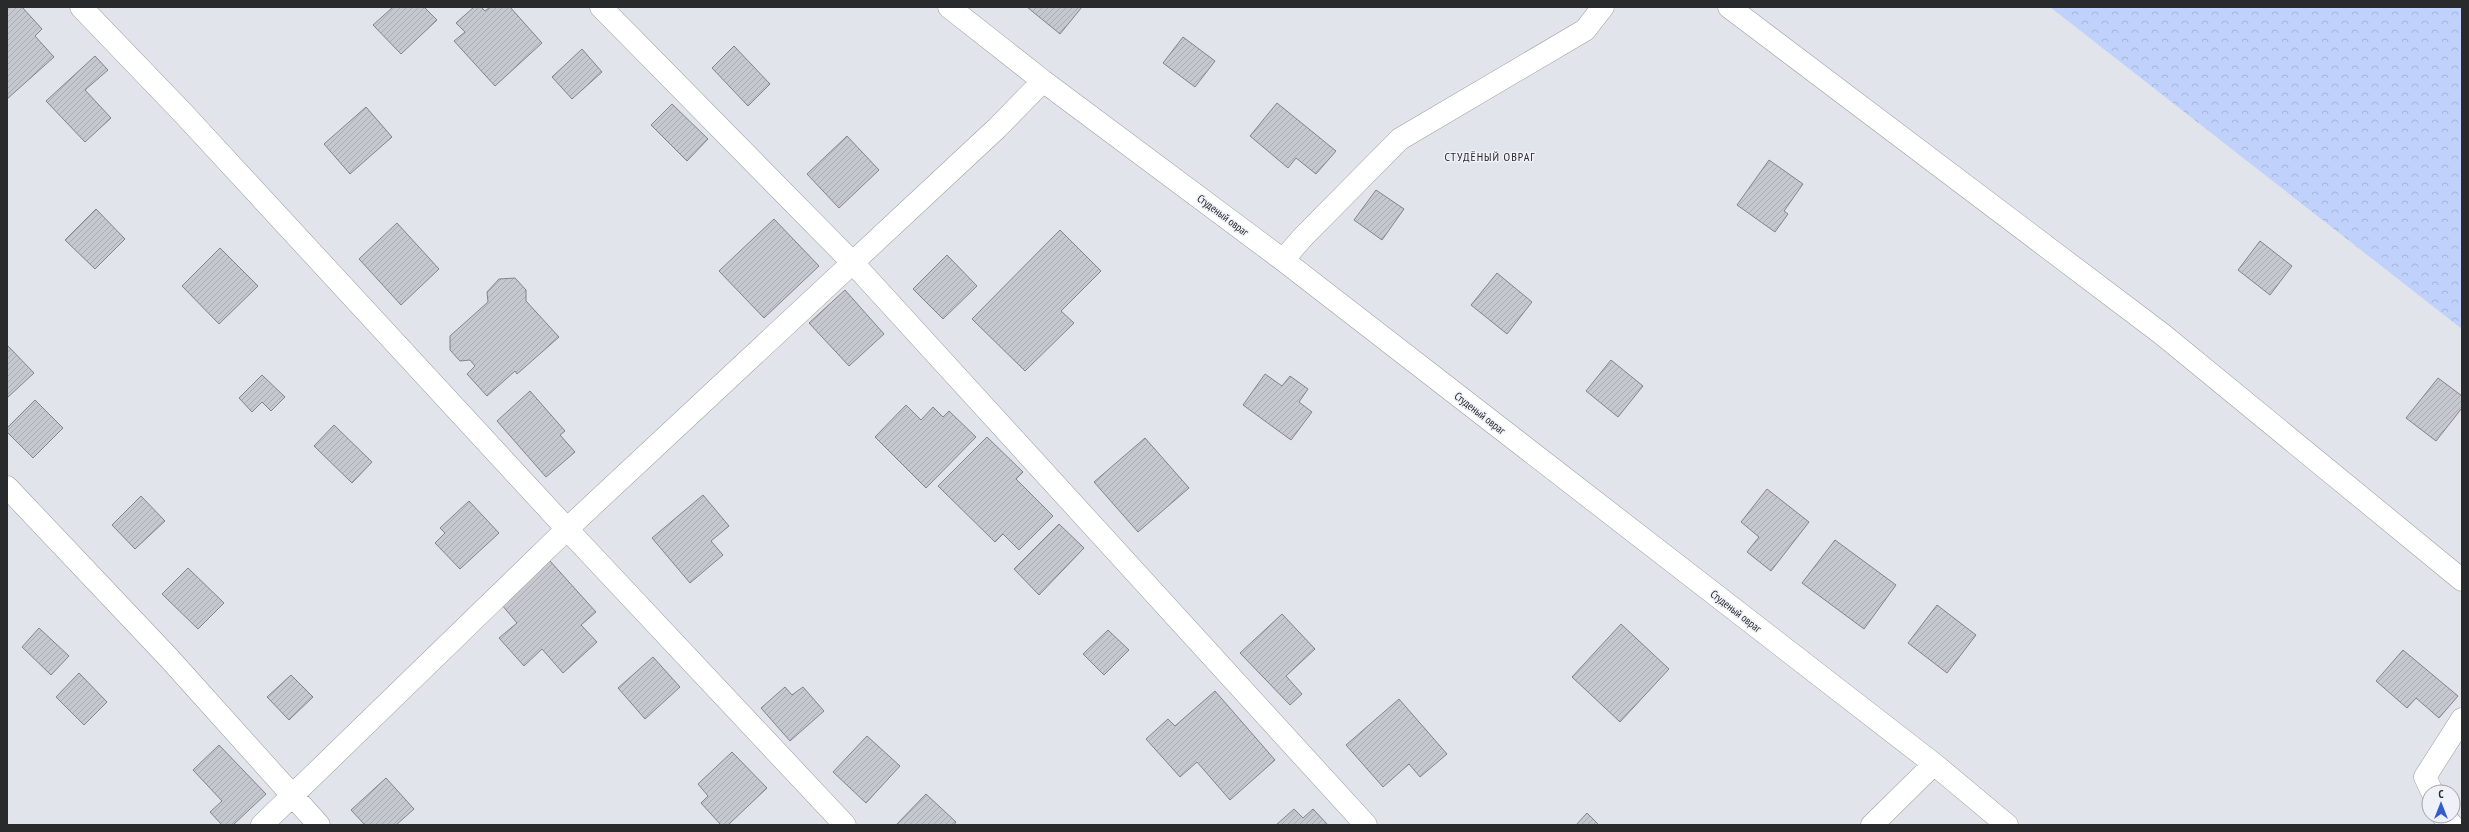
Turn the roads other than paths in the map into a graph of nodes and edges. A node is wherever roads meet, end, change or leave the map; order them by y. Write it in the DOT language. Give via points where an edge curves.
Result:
graph roads {
  1 [pos="81,7"];
  2 [pos="602,7"];
  3 [pos="948,7"];
  4 [pos="1603,7"];
  5 [pos="1729,7"];
  6 [pos="1043,81"];
  7 [pos="1284,260"];
  8 [pos="853,263"];
  9 [pos="7,487"];
  10 [pos="567,529"];
  11 [pos="2462,580"];
  12 [pos="2462,719"];
  13 [pos="1934,764"];
  14 [pos="2428,784"];
  15 [pos="292,796"];
  16 [pos="262,825"];
  17 [pos="319,825"];
  18 [pos="845,825"];
  19 [pos="1366,825"];
  20 [pos="1872,825"];
  21 [pos="2007,825"];
  1 -- 10 [label="street" via="182,112"];
  2 -- 8 [label="street"];
  3 -- 6 [label="street, Студеный овраг"];
  4 -- 7 [label="street" via="1585,30 1400,139 1303,237"];
  5 -- 11 [label="street" via="2162,334"];
  6 -- 7 [label="street, Студеный овраг"];
  6 -- 8 [label="street" via="997,128"];
  7 -- 13 [label="street, Студеный овраг"];
  8 -- 10 [label="street"];
  8 -- 19 [label="street"];
  9 -- 15 [label="street" via="168,657"];
  10 -- 15 [label="street"];
  10 -- 18 [label="street"];
  12 -- 14 [label="street" via="2425,777"];
  13 -- 20 [label="street"];
  13 -- 21 [label="street, Студеный овраг"];
  15 -- 16 [label="street"];
  15 -- 17 [label="street"];
}
